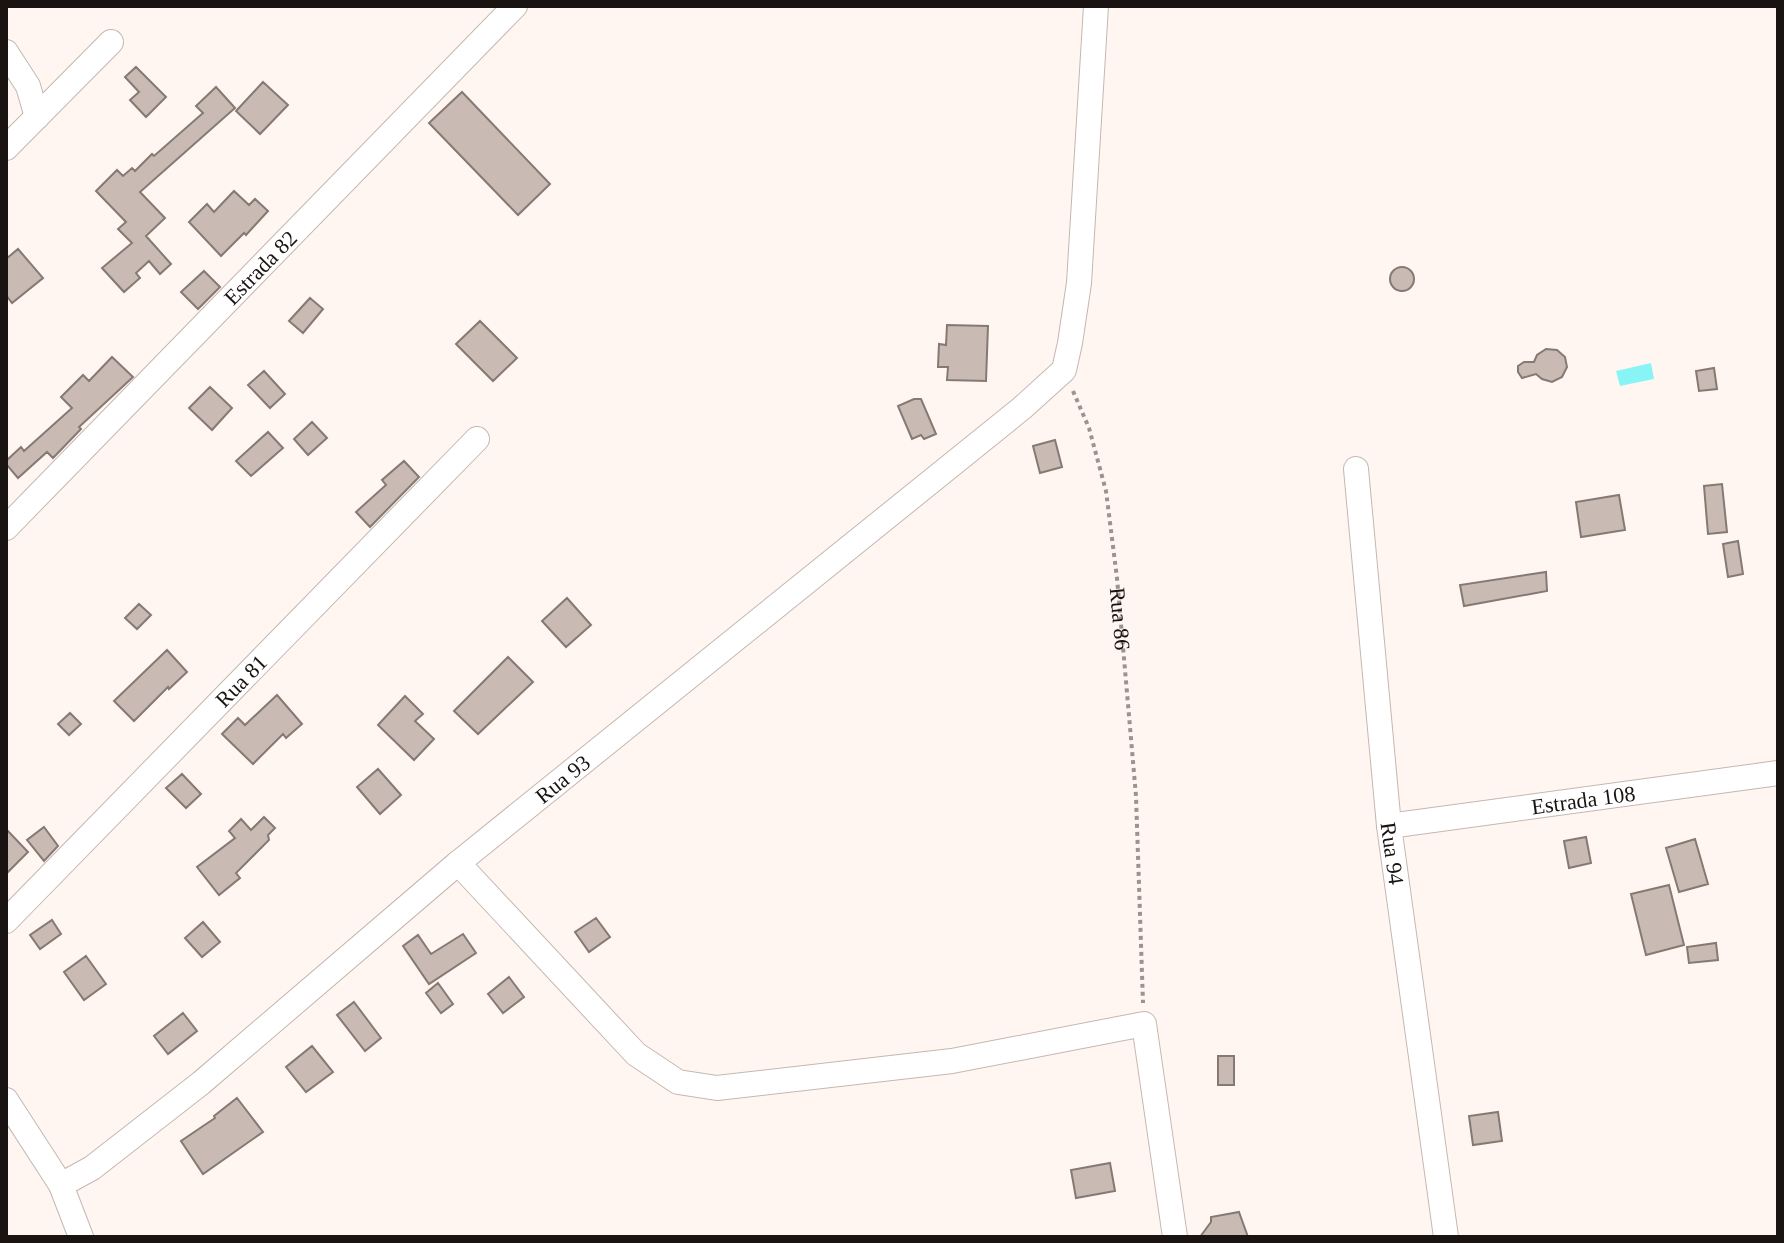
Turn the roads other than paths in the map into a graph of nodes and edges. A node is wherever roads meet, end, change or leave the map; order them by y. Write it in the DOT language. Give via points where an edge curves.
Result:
graph roads {
  1 [pos="515,6"];
  2 [pos="1096,6"];
  3 [pos="111,42"];
  4 [pos="6,52"];
  5 [pos="37,117"];
  6 [pos="6,148"];
  7 [pos="477,439"];
  8 [pos="1356,469"];
  9 [pos="6,528"];
  10 [pos="1778,773"];
  11 [pos="1389,826"];
  12 [pos="458,863"];
  13 [pos="6,921"];
  14 [pos="6,1100"];
  15 [pos="61,1185"];
  16 [pos="81,1237"];
  17 [pos="1175,1237"];
  18 [pos="1446,1237"];
  1 -- 9 [label="street, Estrada 82"];
  2 -- 12 [label="street, Rua 93" via="1079,283 1064,370"];
  3 -- 5 [label="street"];
  4 -- 5 [label="street" via="28,86"];
  5 -- 6 [label="street"];
  7 -- 13 [label="street, Rua 81"];
  8 -- 11 [label="street, Rua 94"];
  10 -- 11 [label="street, Estrada 108"];
  11 -- 18 [label="street, Rua 94"];
  12 -- 15 [label="street, Rua 93" via="201,1083 92,1168"];
  12 -- 17 [label="street" via="636,1054 678,1082 717,1088 952,1061 1144,1024"];
  14 -- 15 [label="street"];
  15 -- 16 [label="street"];
}
